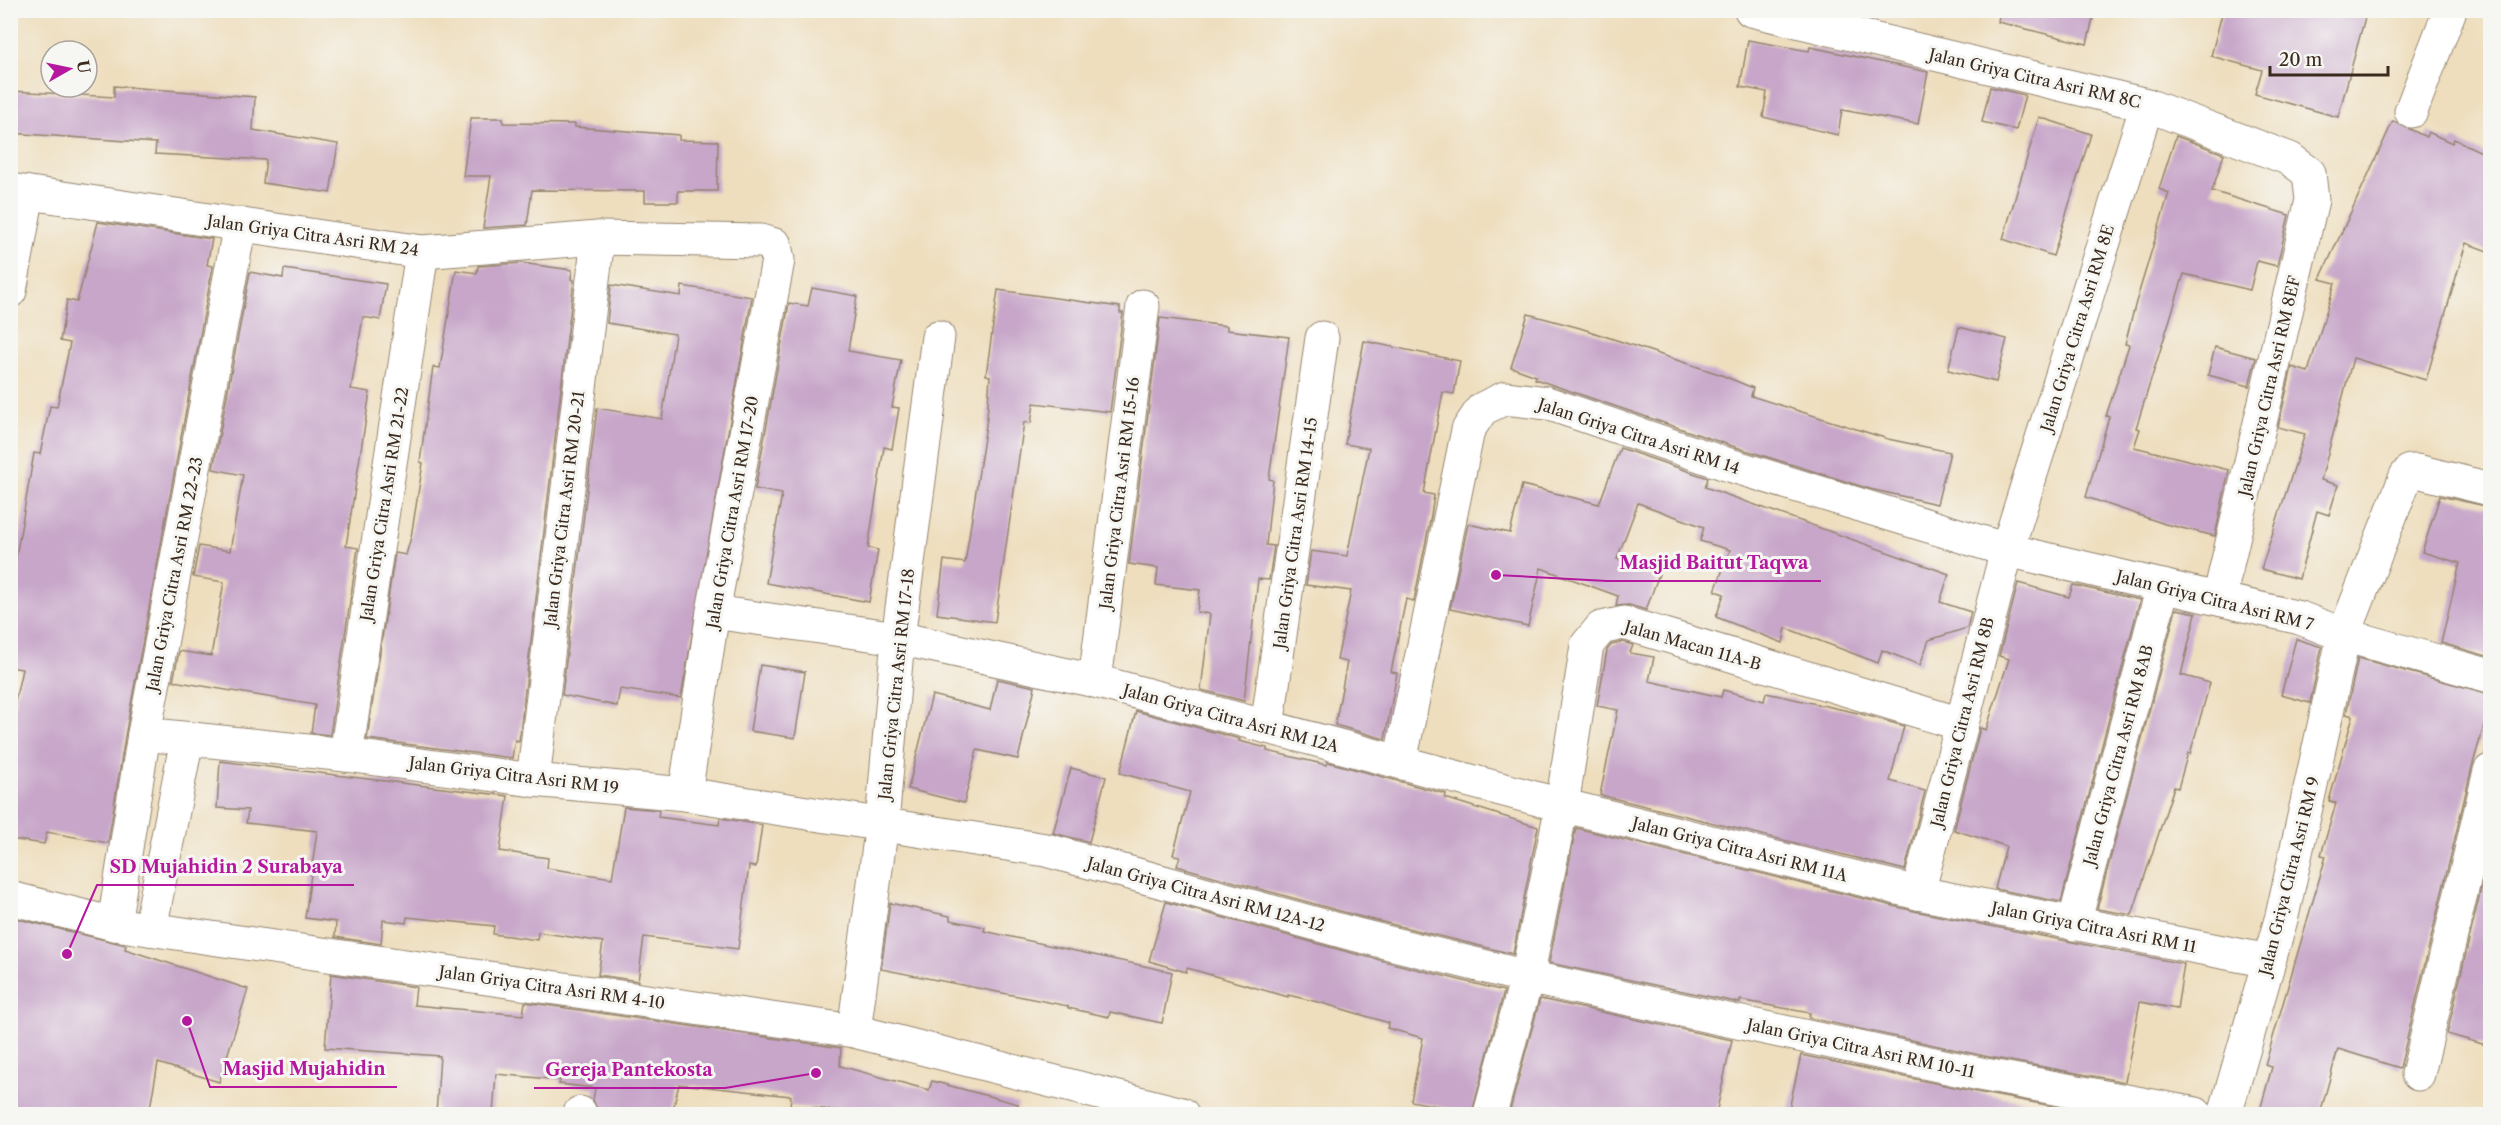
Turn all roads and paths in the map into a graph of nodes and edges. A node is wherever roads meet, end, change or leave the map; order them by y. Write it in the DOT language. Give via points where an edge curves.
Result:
graph roads {
  1 [pos="1751,10"];
  2 [pos="2450,10"];
  3 [pos="2147,105"];
  4 [pos="2411,111"];
  5 [pos="2309,173"];
  6 [pos="19,192"];
  7 [pos="240,224"];
  8 [pos="598,238"];
  9 [pos="761,241"];
  10 [pos="422,252"];
  11 [pos="10,291"];
  12 [pos="1143,306"];
  13 [pos="938,337"];
  14 [pos="1323,338"];
  15 [pos="2490,489"];
  16 [pos="2007,550"];
  17 [pos="2163,586"];
  18 [pos="2219,599"];
  19 [pos="713,612"];
  20 [pos="2344,635"];
  21 [pos="898,638"];
  22 [pos="2490,676"];
  23 [pos="1095,681"];
  24 [pos="1961,724"];
  25 [pos="1267,727"];
  26 [pos="144,734"];
  27 [pos="187,739"];
  28 [pos="346,755"];
  29 [pos="1400,762"];
  30 [pos="2490,771"];
  31 [pos="533,780"];
  32 [pos="685,794"];
  33 [pos="1562,805"];
  34 [pos="882,825"];
  35 [pos="1918,893"];
  36 [pos="10,898"];
  37 [pos="114,924"];
  38 [pos="2073,924"];
  39 [pos="150,929"];
  40 [pos="2269,961"];
  41 [pos="1527,977"];
  42 [pos="854,1031"];
  43 [pos="2418,1074"];
  44 [pos="1094,1102"];
  45 [pos="1182,1114"];
  46 [pos="1490,1114"];
  47 [pos="2196,1114"];
  48 [pos="2225,1114"];
  1 -- 3 [label="street, Jalan Griya Citra Asri RM 8C"];
  2 -- 4 [label="street"];
  3 -- 5 [label="street, Jalan Griya Citra Asri RM 8C" via="2290,159"];
  3 -- 16 [label="street, Jalan Griya Citra Asri RM 8E"];
  5 -- 18 [label="street, Jalan Griya Citra Asri RM 8EF" via="2312,200"];
  6 -- 7 [label="street, Jalan Griya Citra Asri RM 24"];
  6 -- 11 [label="street"];
  7 -- 10 [label="street, Jalan Griya Citra Asri RM 24"];
  7 -- 26 [label="street, Jalan Griya Citra Asri RM 22-23"];
  8 -- 9 [label="street, Jalan Griya Citra Asri RM 24"];
  8 -- 10 [label="street, Jalan Griya Citra Asri RM 24"];
  8 -- 31 [label="street, Jalan Griya Citra Asri RM 20-21"];
  9 -- 19 [label="street, Jalan Griya Citra Asri RM 17-20" via="775,245 778,260"];
  10 -- 28 [label="street, Jalan Griya Citra Asri RM 21-22"];
  12 -- 23 [label="street, Jalan Griya Citra Asri RM 15-16"];
  13 -- 21 [label="street, Jalan Griya Citra Asri RM 17-18"];
  14 -- 25 [label="street, Jalan Griya Citra Asri RM 14-15"];
  15 -- 20 [label="street, Jalan Griya Citra Asri RM 9" via="2410,471"];
  16 -- 17 [label="street, Jalan Griya Citra Asri RM 7"];
  16 -- 24 [label="street, Jalan Griya Citra Asri RM 8B"];
  16 -- 29 [label="street, Jalan Griya Citra Asri RM 14" via="1724,463 1547,403 1505,398 1482,409 1468,430"];
  17 -- 18 [label="street, Jalan Griya Citra Asri RM 7"];
  17 -- 38 [label="street, Jalan Griya Citra Asri RM 8AB"];
  18 -- 20 [label="street, Jalan Griya Citra Asri RM 7" via="2300,618"];
  19 -- 21 [label="street, Jalan Griya Citra Asri RM 12A"];
  19 -- 32 [label="street, Jalan Griya Citra Asri RM 17-20"];
  20 -- 22 [label="street, Jalan Griya Citra Asri RM 7"];
  20 -- 40 [label="street, Jalan Griya Citra Asri RM 9"];
  21 -- 23 [label="street, Jalan Griya Citra Asri RM 12A"];
  21 -- 34 [label="street, Jalan Griya Citra Asri RM 17-18"];
  23 -- 25 [label="street, Jalan Griya Citra Asri RM 12A"];
  24 -- 33 [label="street, Jalan Macan 11A-B" via="1624,623 1601,628 1587,645"];
  24 -- 35 [label="street, Jalan Griya Citra Asri RM 8B"];
  25 -- 29 [label="street, Jalan Griya Citra Asri RM 12A"];
  26 -- 27 [label="street, Jalan Griya Citra Asri RM 19"];
  26 -- 37 [label="street, Jalan Griya Citra Asri RM 22-23"];
  27 -- 28 [label="street, Jalan Griya Citra Asri RM 19"];
  27 -- 39 [label="street"];
  28 -- 31 [label="street, Jalan Griya Citra Asri RM 19"];
  29 -- 33 [label="street, Jalan Griya Citra Asri RM 12A"];
  30 -- 43 [label="street"];
  31 -- 32 [label="street, Jalan Griya Citra Asri RM 19"];
  32 -- 34 [label="street, Jalan Griya Citra Asri RM 19"];
  33 -- 35 [label="street, Jalan Griya Citra Asri RM 11A"];
  33 -- 41 [label="street, Jalan Macan 11A-B"];
  34 -- 41 [label="street, Jalan Griya Citra Asri RM 12A-12" via="1046,850"];
  34 -- 42 [label="street, Jalan Griya Citra Asri RM 17-18"];
  35 -- 38 [label="street, Jalan Griya Citra Asri RM 11"];
  36 -- 37 [label="street, Jalan Griya Citra Asri RM 4-10"];
  37 -- 39 [label="street, Jalan Griya Citra Asri RM 4-10"];
  38 -- 40 [label="street, Jalan Griya Citra Asri RM 11"];
  39 -- 42 [label="street, Jalan Griya Citra Asri RM 4-10"];
  40 -- 48 [label="street, Jalan Griya Citra Asri RM 9"];
  41 -- 46 [label="street, Jalan Macan 11A-B"];
  41 -- 47 [label="street, Jalan Griya Citra Asri RM 10-11" via="1985,1075"];
  42 -- 44 [label="street, Jalan Griya Citra Asri RM 4-10"];
  44 -- 45 [label="street, Jalan Griya Citra Asri RM 4-10"];
}
